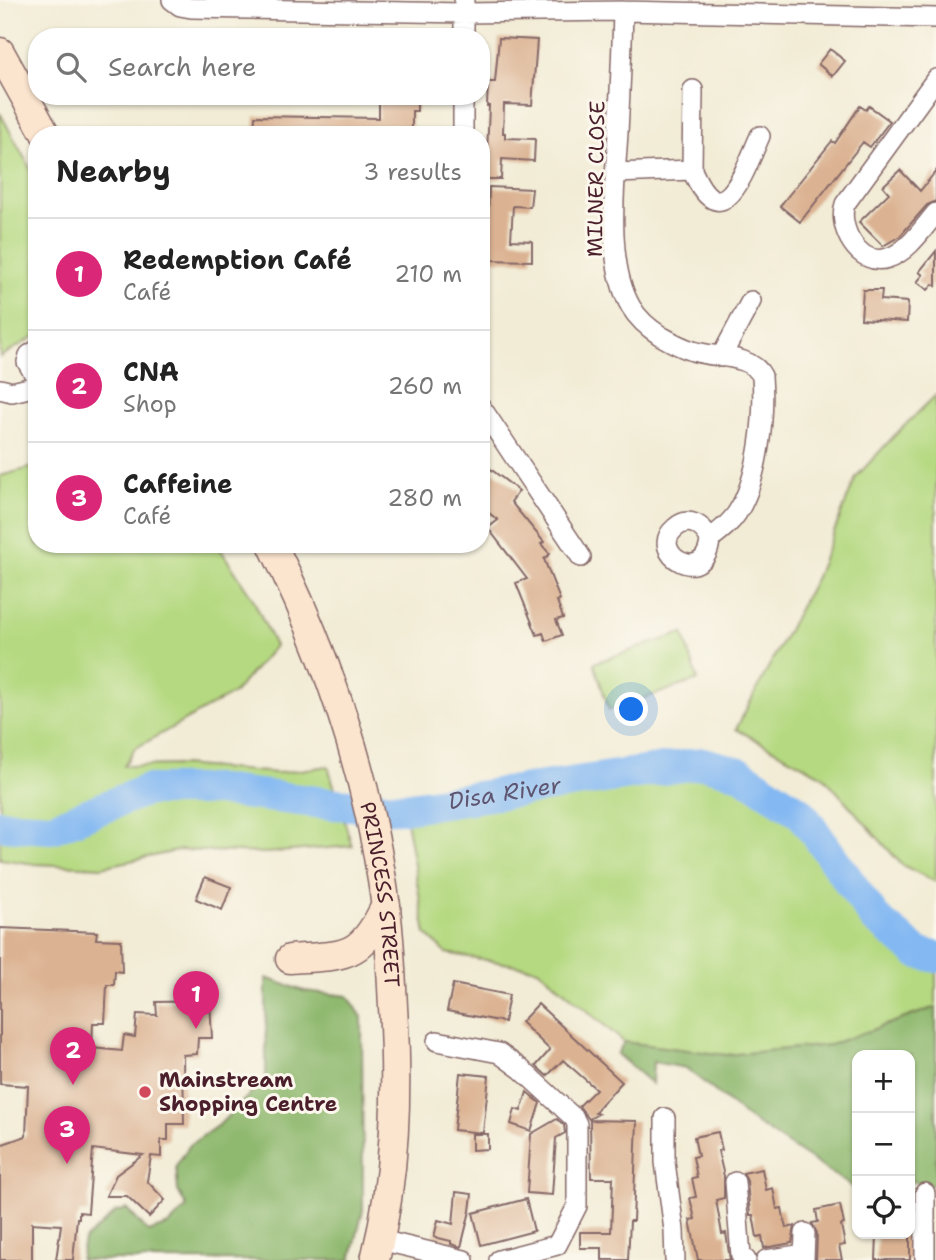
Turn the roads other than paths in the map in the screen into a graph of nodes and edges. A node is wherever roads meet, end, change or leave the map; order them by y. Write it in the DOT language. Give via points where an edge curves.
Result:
graph roads {
  1 [pos="172,0"];
  2 [pos="464,6"];
  3 [pos="863,8"];
  4 [pos="623,11"];
  5 [pos="936,18"];
  6 [pos="464,28"];
  7 [pos="0,52"];
  8 [pos="936,79"];
  9 [pos="693,90"];
  10 [pos="28,103"];
  11 [pos="29,105"];
  12 [pos="463,105"];
  13 [pos="41,126"];
  14 [pos="463,126"];
  15 [pos="760,136"];
  16 [pos="692,170"];
  17 [pos="616,173"];
  18 [pos="936,213"];
  19 [pos="751,301"];
  20 [pos="721,356"];
  21 [pos="28,388"];
  22 [pos="0,389"];
  23 [pos="490,422"];
  24 [pos="710,539"];
  25 [pos="276,553"];
  26 [pos="582,557"];
  27 [pos="386,905"];
  28 [pos="290,959"];
  29 [pos="437,1041"];
  30 [pos="665,1118"];
  31 [pos="734,1182"];
  32 [pos="925,1193"];
  33 [pos="805,1233"];
  34 [pos="378,1250"];
  35 [pos="561,1252"];
  36 [pos="804,1257"];
  37 [pos="738,1258"];
  38 [pos="464,1260"];
  39 [pos="499,1260"];
  40 [pos="675,1260"];
  41 [pos="766,1260"];
  42 [pos="925,1260"];
  1 -- 2 [label="street" via="191,8"];
  2 -- 4 [label="street"];
  2 -- 6 [label="street"];
  3 -- 4 [label="street"];
  3 -- 5 [label="street"];
  4 -- 17 [label="street, MILNER CLOSE"];
  7 -- 10 [label="street"];
  8 -- 18 [label="street" via="845,204 842,218 855,246 878,260 904,248"];
  9 -- 16 [label="street"];
  11 -- 13 [label="street"];
  12 -- 14 [label="street"];
  15 -- 16 [label="street" via="737,186 726,198 704,192"];
  16 -- 17 [label="street"];
  17 -- 20 [label="street, MILNER CLOSE" via="615,241 631,308 645,324 690,351"];
  19 -- 20 [label="street"];
  20 -- 24 [label="street, MILNER CLOSE" via="758,369 763,386 759,440 748,490 730,523"];
  21 -- 22 [label="street"];
  23 -- 26 [label="street"];
  25 -- 27 [label="street, PRINCESS STREET" via="326,664 375,841"];
  27 -- 28 [label="street" via="362,945 341,954"];
  27 -- 34 [label="street, PRINCESS STREET" via="396,1113"];
  29 -- 35 [label="street" via="499,1053 574,1118 578,1129 577,1206"];
  30 -- 40 [label="street"];
  31 -- 37 [label="street"];
  32 -- 42 [label="street"];
  33 -- 36 [label="street"];
  34 -- 38 [label="street"];
  35 -- 39 [label="street"];
  36 -- 41 [label="street"];
}
